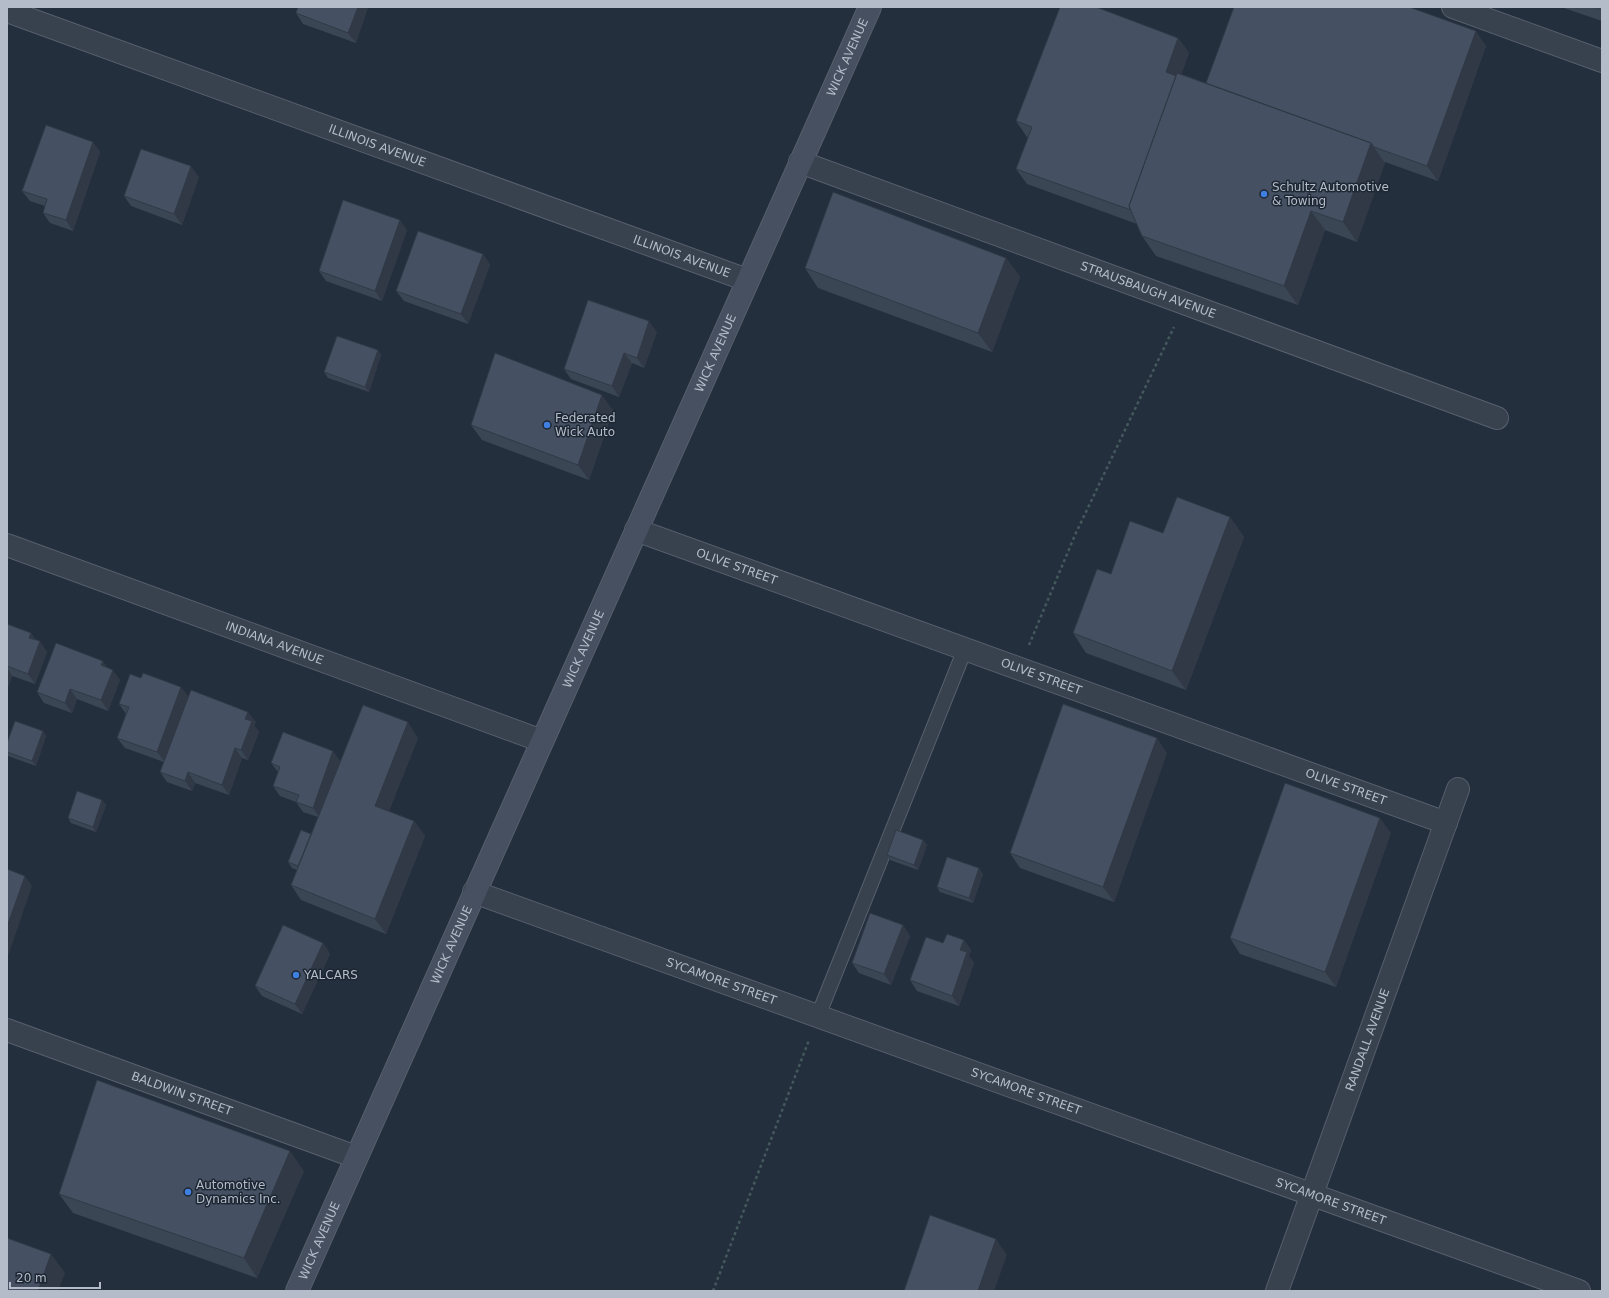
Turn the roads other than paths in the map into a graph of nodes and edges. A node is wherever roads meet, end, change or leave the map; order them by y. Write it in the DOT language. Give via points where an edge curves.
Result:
graph roads {
  1 [pos="870,7"];
  2 [pos="1453,7"];
  3 [pos="7,11"];
  4 [pos="1602,61"];
  5 [pos="800,162"];
  6 [pos="747,280"];
  7 [pos="1497,418"];
  8 [pos="636,530"];
  9 [pos="7,545"];
  10 [pos="965,648"];
  11 [pos="542,740"];
  12 [pos="1458,789"];
  13 [pos="1446,823"];
  14 [pos="474,892"];
  15 [pos="818,1016"];
  16 [pos="7,1030"];
  17 [pos="356,1157"];
  18 [pos="1312,1194"];
  19 [pos="297,1291"];
  20 [pos="1277,1291"];
  21 [pos="1579,1291"];
  1 -- 5 [label="street, WICK AVENUE"];
  2 -- 4 [label="street"];
  3 -- 6 [label="street, ILLINOIS AVENUE"];
  5 -- 6 [label="street, WICK AVENUE"];
  5 -- 7 [label="street, STRAUSBAUGH AVENUE"];
  6 -- 8 [label="street, WICK AVENUE"];
  8 -- 10 [label="street, OLIVE STREET"];
  8 -- 11 [label="street, WICK AVENUE"];
  9 -- 11 [label="street, INDIANA AVENUE"];
  10 -- 13 [label="street, OLIVE STREET"];
  10 -- 15 [label="lane"];
  11 -- 14 [label="street, WICK AVENUE"];
  12 -- 13 [label="street, RANDALL AVENUE"];
  13 -- 18 [label="street, RANDALL AVENUE"];
  14 -- 15 [label="street, SYCAMORE STREET"];
  14 -- 17 [label="street, WICK AVENUE"];
  15 -- 18 [label="street, SYCAMORE STREET"];
  16 -- 17 [label="street, BALDWIN STREET"];
  17 -- 19 [label="street, WICK AVENUE"];
  18 -- 20 [label="street, RANDALL AVENUE"];
  18 -- 21 [label="street, SYCAMORE STREET"];
}
